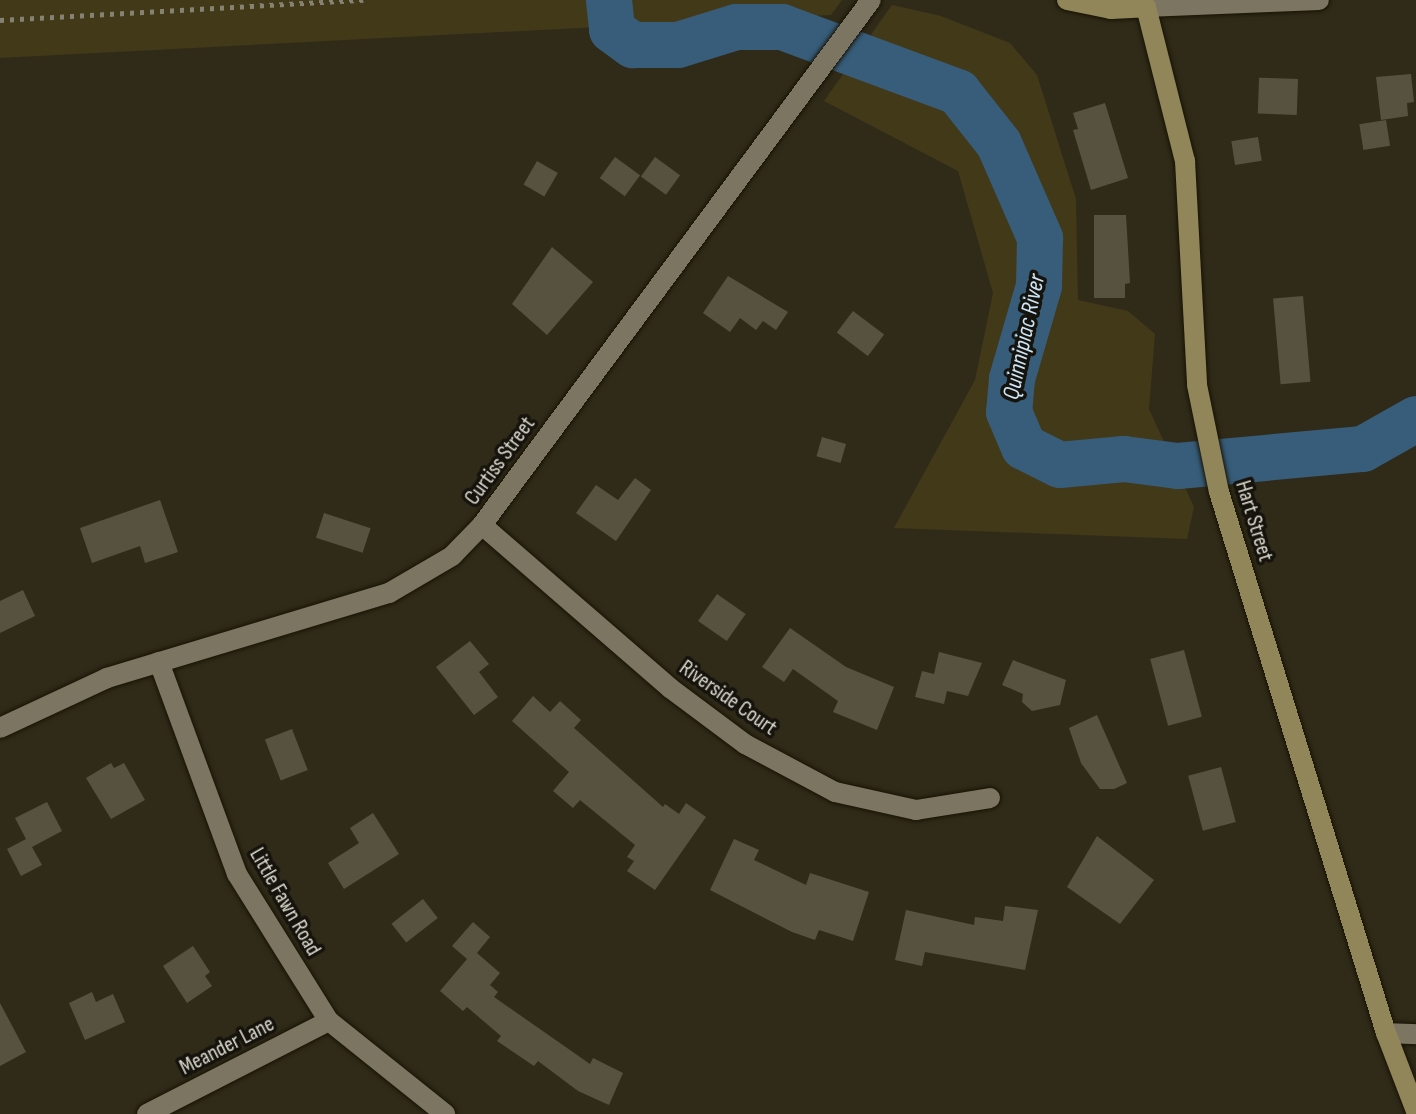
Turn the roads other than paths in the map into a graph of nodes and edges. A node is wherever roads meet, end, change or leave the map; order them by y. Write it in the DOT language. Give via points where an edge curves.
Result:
graph roads {
  1 [pos="871,0"];
  2 [pos="1067,0"];
  3 [pos="1319,0"];
  4 [pos="1146,7"];
  5 [pos="482,525"];
  6 [pos="159,662"];
  7 [pos="0,728"];
  8 [pos="990,798"];
  9 [pos="329,1021"];
  10 [pos="1386,1033"];
  11 [pos="1416,1034"];
  12 [pos="1416,1111"];
  13 [pos="147,1114"];
  14 [pos="445,1114"];
  1 -- 5 [label="street, Curtiss Street"];
  2 -- 4 [label="street" via="1111,9"];
  3 -- 4 [label="street"];
  4 -- 10 [label="street, Hart Street" via="1185,161 1191,318 1205,435"];
  5 -- 6 [label="street, Curtiss Street" via="452,556 389,593"];
  5 -- 8 [label="street, Riverside Court" via="670,688 745,744 835,792 916,810"];
  6 -- 7 [label="street, Curtiss Street" via="107,678"];
  6 -- 9 [label="street, Little Fawn Road" via="237,874"];
  9 -- 13 [label="street, Meander Lane"];
  9 -- 14 [label="street, Little Fawn Road"];
  10 -- 11 [label="street"];
  10 -- 12 [label="street, Hart Street"];
}
